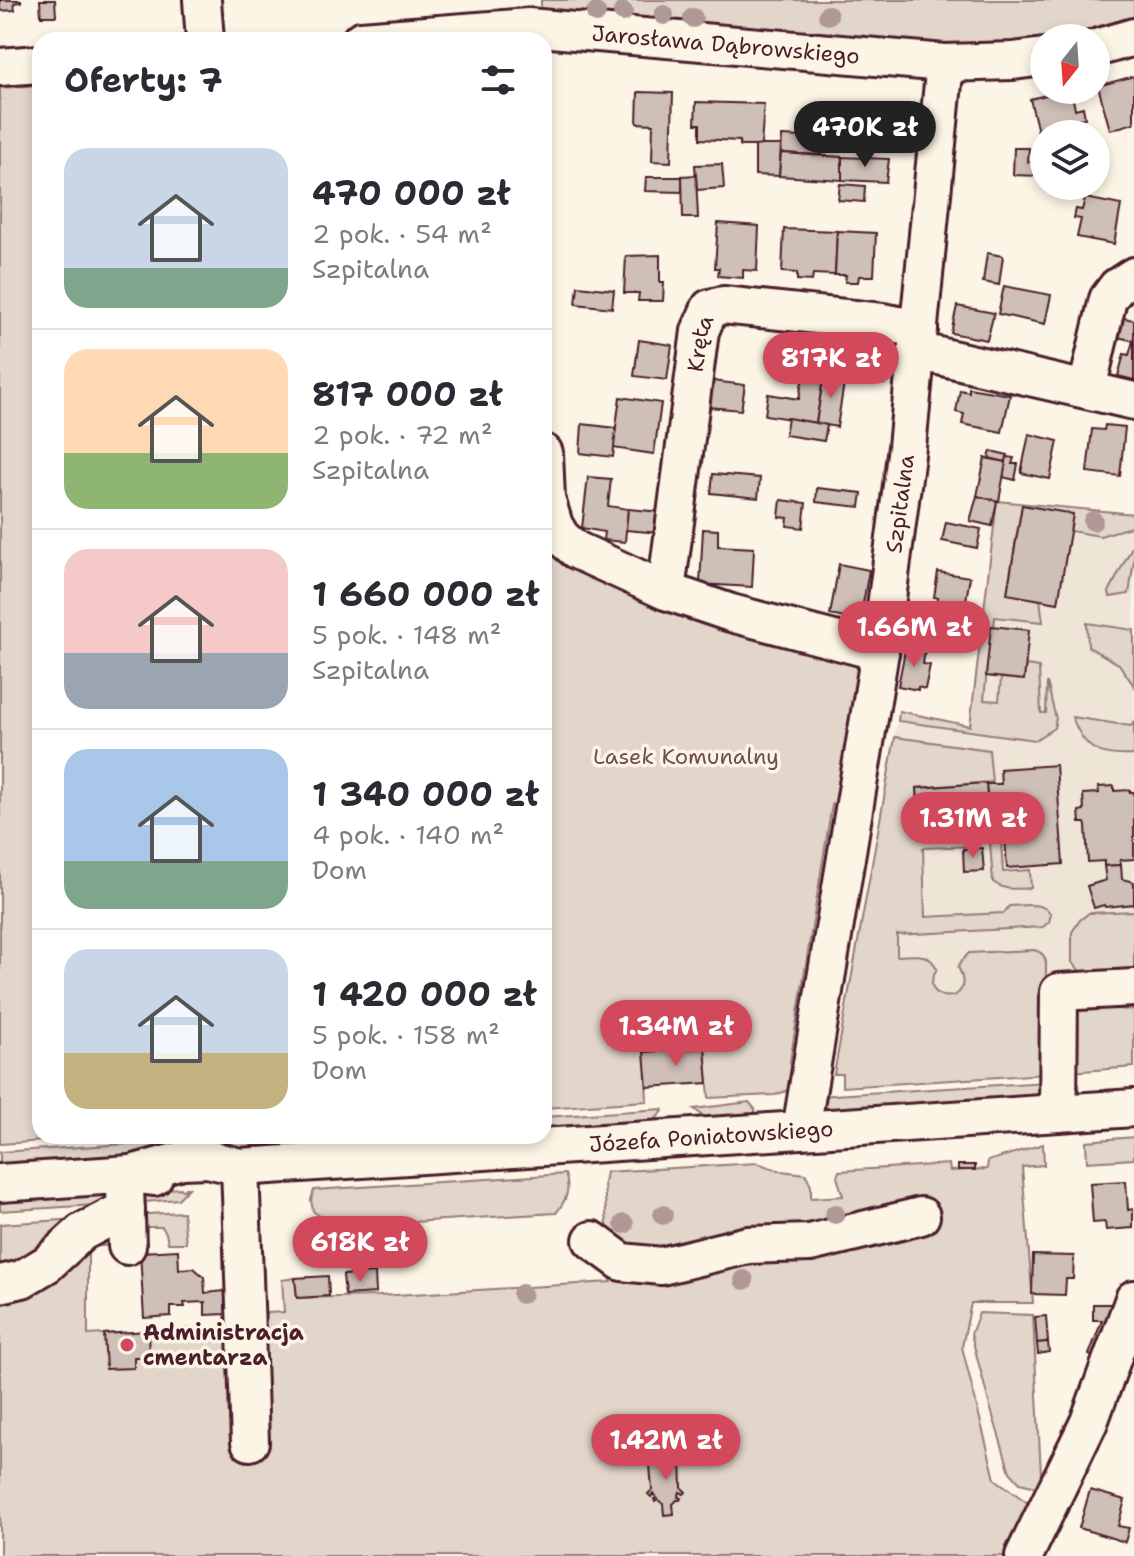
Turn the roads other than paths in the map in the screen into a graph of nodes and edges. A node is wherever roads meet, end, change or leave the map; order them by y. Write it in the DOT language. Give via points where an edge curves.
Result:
graph roads {
  1 [pos="202,0"];
  2 [pos="529,22"];
  3 [pos="204,32"];
  4 [pos="456,32"];
  5 [pos="1134,37"];
  6 [pos="1110,44"];
  7 [pos="1030,59"];
  8 [pos="945,63"];
  9 [pos="32,65"];
  10 [pos="0,67"];
  11 [pos="1134,276"];
  12 [pos="918,340"];
  13 [pos="1087,389"];
  14 [pos="1134,401"];
  15 [pos="552,518"];
  16 [pos="666,591"];
  17 [pos="880,652"];
  18 [pos="1134,988"];
  19 [pos="1134,1108"];
  20 [pos="1058,1113"];
  21 [pos="801,1130"];
  22 [pos="552,1140"];
  23 [pos="447,1144"];
  24 [pos="295,1150"];
  25 [pos="240,1167"];
  26 [pos="0,1183"];
  27 [pos="127,1186"];
  28 [pos="921,1216"];
  29 [pos="592,1240"];
  30 [pos="127,1246"];
  31 [pos="0,1284"];
  32 [pos="1134,1299"];
  33 [pos="250,1442"];
  34 [pos="1024,1556"];
  1 -- 3 [label="street"];
  2 -- 4 [label="street, Jarosława Dąbrowskiego"];
  2 -- 8 [label="street, Jarosława Dąbrowskiego"];
  5 -- 6 [label="street"];
  7 -- 8 [label="street, Jarosława Dąbrowskiego"];
  8 -- 12 [label="street, Szpitalna"];
  9 -- 10 [label="street"];
  11 -- 13 [label="street" via="1108,299"];
  12 -- 13 [label="street, Kręta"];
  12 -- 16 [label="street, Kręta" via="882,322 723,305 710,308 700,331"];
  12 -- 17 [label="street, Szpitalna"];
  13 -- 14 [label="street, Kręta"];
  15 -- 16 [label="street" via="561,537 576,550"];
  16 -- 17 [label="street"];
  17 -- 21 [label="street, Szpitalna"];
  18 -- 20 [label="street" via="1059,992"];
  19 -- 20 [label="street, Józefa Poniatowskiego"];
  20 -- 21 [label="street, Józefa Poniatowskiego"];
  21 -- 22 [label="street, Józefa Poniatowskiego"];
  23 -- 24 [label="street, Józefa Poniatowskiego"];
  24 -- 25 [label="street, Józefa Poniatowskiego"];
  25 -- 27 [label="street, Józefa Poniatowskiego" via="219,1176"];
  25 -- 33 [label="street"];
  26 -- 27 [label="street, Józefa Poniatowskiego"];
  27 -- 30 [label="street"];
  27 -- 31 [label="street" via="47,1264 22,1279"];
  28 -- 29 [label="street" via="810,1243 748,1245 661,1266 622,1262"];
  32 -- 34 [label="street" via="1089,1422"];
}
